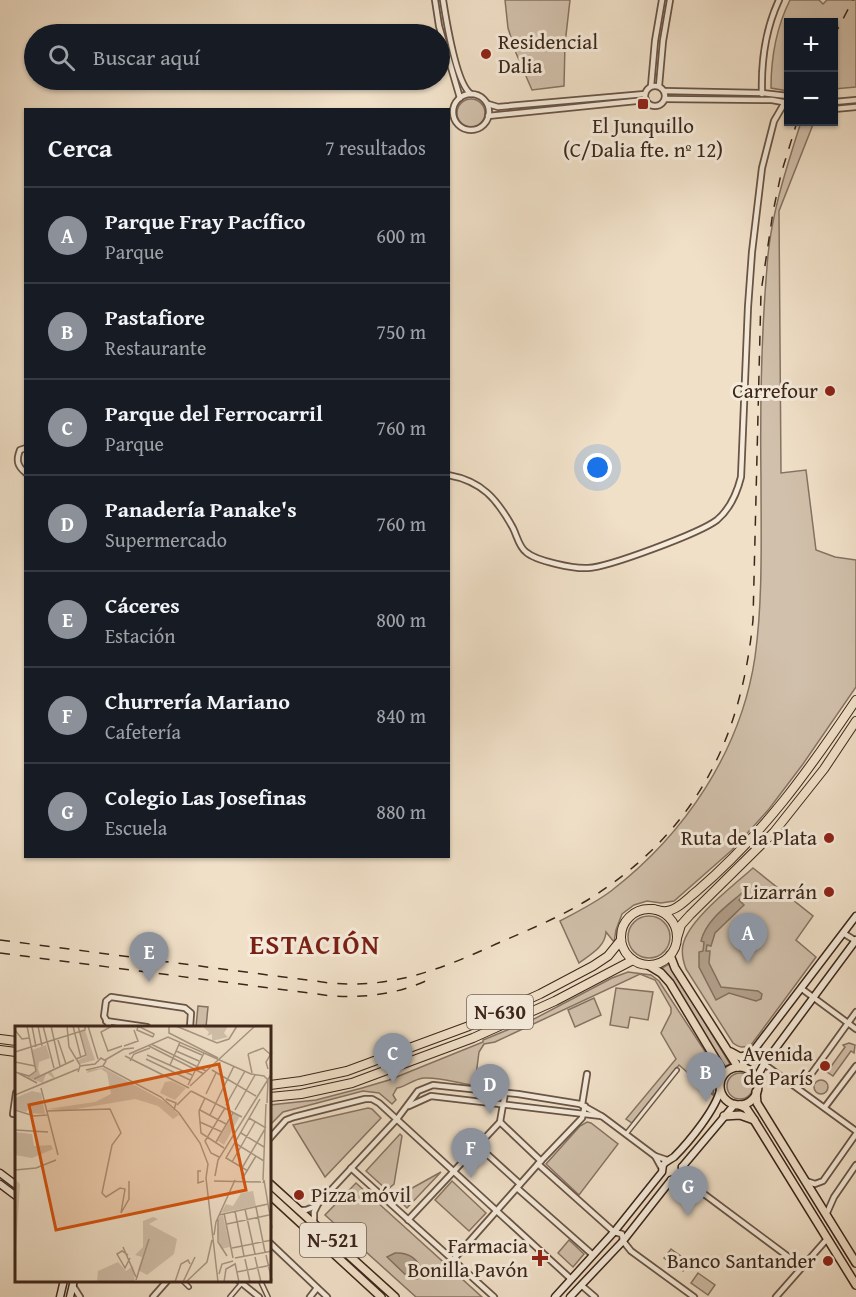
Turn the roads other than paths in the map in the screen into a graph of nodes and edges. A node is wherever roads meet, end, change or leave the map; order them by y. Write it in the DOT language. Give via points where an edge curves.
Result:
graph roads {
  1 [pos="435,0"];
  2 [pos="443,0"];
  3 [pos="662,0"];
  4 [pos="670,0"];
  5 [pos="779,0"];
  6 [pos="439,24"];
  7 [pos="446,24"];
  8 [pos="450,39"];
  9 [pos="450,64"];
  10 [pos="651,86"];
  11 [pos="659,86"];
  12 [pos="664,91"];
  13 [pos="762,93"];
  14 [pos="471,94"];
  15 [pos="645,94"];
  16 [pos="784,96"];
  17 [pos="460,99"];
  18 [pos="665,99"];
  19 [pos="646,100"];
  20 [pos="761,100"];
  21 [pos="856,100"];
  22 [pos="838,102"];
  23 [pos="784,103"];
  24 [pos="488,104"];
  25 [pos="784,107"];
  26 [pos="856,107"];
  27 [pos="838,109"];
  28 [pos="489,116"];
  29 [pos="24,449"];
  30 [pos="24,471"];
  31 [pos="450,475"];
  32 [pos="856,700"];
  33 [pos="856,721"];
  34 [pos="653,909"];
  35 [pos="856,916"];
  36 [pos="853,926"];
  37 [pos="843,933"];
  38 [pos="677,938"];
  39 [pos="621,940"];
  40 [pos="856,941"];
  41 [pos="670,955"];
  42 [pos="633,960"];
  43 [pos="648,965"];
  44 [pos="802,989"];
  45 [pos="813,997"];
  46 [pos="856,1012"];
  47 [pos="105,1021"];
  48 [pos="848,1023"];
  49 [pos="120,1025"];
  50 [pos="109,1026"];
  51 [pos="131,1026"];
  52 [pos="190,1026"];
  53 [pos="856,1029"];
  54 [pos="0,1039"];
  55 [pos="15,1041"];
  56 [pos="725,1047"];
  57 [pos="0,1050"];
  58 [pos="15,1052"];
  59 [pos="751,1055"];
  60 [pos="764,1064"];
  61 [pos="856,1066"];
  62 [pos="740,1067"];
  63 [pos="677,1070"];
  64 [pos="587,1074"];
  65 [pos="722,1078"];
  66 [pos="756,1079"];
  67 [pos="272,1084"];
  68 [pos="433,1085"];
  69 [pos="797,1087"];
  70 [pos="720,1090"];
  71 [pos="498,1092"];
  72 [pos="756,1092"];
  73 [pos="505,1093"];
  74 [pos="431,1096"];
  75 [pos="272,1097"];
  76 [pos="497,1105"];
  77 [pos="504,1105"];
  78 [pos="582,1105"];
  79 [pos="737,1105"];
  80 [pos="407,1107"];
  81 [pos="825,1107"];
  82 [pos="565,1112"];
  83 [pos="581,1115"];
  84 [pos="724,1116"];
  85 [pos="603,1117"];
  86 [pos="396,1119"];
  87 [pos="754,1119"];
  88 [pos="500,1122"];
  89 [pos="572,1122"];
  90 [pos="856,1133"];
  91 [pos="625,1134"];
  92 [pos="272,1136"];
  93 [pos="477,1145"];
  94 [pos="655,1156"];
  95 [pos="669,1160"];
  96 [pos="539,1163"];
  97 [pos="856,1165"];
  98 [pos="351,1168"];
  99 [pos="682,1169"];
  100 [pos="662,1170"];
  101 [pos="454,1171"];
  102 [pos="0,1173"];
  103 [pos="673,1180"];
  104 [pos="805,1180"];
  105 [pos="688,1182"];
  106 [pos="0,1184"];
  107 [pos="15,1184"];
  108 [pos="272,1186"];
  109 [pos="519,1186"];
  110 [pos="15,1195"];
  111 [pos="272,1197"];
  112 [pos="318,1204"];
  113 [pos="300,1210"];
  114 [pos="496,1210"];
  115 [pos="826,1215"];
  116 [pos="408,1220"];
  117 [pos="314,1224"];
  118 [pos="614,1232"];
  119 [pos="827,1239"];
  120 [pos="623,1241"];
  121 [pos="272,1245"];
  122 [pos="593,1255"];
  123 [pos="453,1260"];
  124 [pos="856,1263"];
  125 [pos="802,1267"];
  126 [pos="571,1280"];
  127 [pos="64,1282"];
  128 [pos="167,1282"];
  129 [pos="183,1282"];
  130 [pos="240,1282"];
  131 [pos="260,1282"];
  132 [pos="74,1283"];
  133 [pos="581,1285"];
  134 [pos="856,1286"];
  135 [pos="189,1287"];
  136 [pos="317,1288"];
  137 [pos="60,1297"];
  138 [pos="70,1297"];
  139 [pos="80,1297"];
  140 [pos="153,1297"];
  141 [pos="230,1297"];
  142 [pos="259,1297"];
  143 [pos="268,1297"];
  144 [pos="310,1297"];
  145 [pos="327,1297"];
  146 [pos="381,1297"];
  147 [pos="395,1297"];
  148 [pos="494,1297"];
  149 [pos="555,1297"];
  150 [pos="570,1297"];
  151 [pos="595,1297"];
  152 [pos="693,1297"];
  153 [pos="776,1297"];
  1 -- 6 [label="street"];
  2 -- 7 [label="street"];
  3 -- 10 [label="street"];
  4 -- 11 [label="street"];
  5 -- 13 [label="street" via="767,36"];
  8 -- 14 [label="street" via="459,73"];
  9 -- 17 [label="street"];
  10 -- 11 [label="street"];
  10 -- 15 [label="street"];
  11 -- 12 [label="street"];
  12 -- 13 [label="street"];
  12 -- 18 [label="street"];
  13 -- 16 [label="street"];
  13 -- 20 [label="street"];
  14 -- 17 [label="street"];
  14 -- 24 [label="street"];
  15 -- 19 [label="street"];
  15 -- 24 [label="street" via="498,107"];
  17 -- 28 [label="street" via="453,116 461,128 476,130"];
  18 -- 19 [label="street" via="656,106"];
  18 -- 20 [label="street"];
  19 -- 28 [label="street"];
  20 -- 23 [label="street"];
  21 -- 22 [label="street"];
  24 -- 28 [label="street"];
  25 -- 31 [label="street" via="774,121 762,168 748,307 741,477 726,511 704,528 642,552 598,567 578,568 525,552 499,504 478,485"];
  26 -- 27 [label="street"];
  29 -- 30 [label="street" via="17,458"];
  32 -- 34 [label="highway, N-630" via="790,795 758,832 678,906 668,912"];
  33 -- 38 [label="highway" via="787,817 690,915"];
  34 -- 38 [label="highway" via="672,921"];
  34 -- 39 [label="highway, N-630" via="632,915 624,925"];
  35 -- 36 [label="main road"];
  36 -- 37 [label="main road"];
  37 -- 40 [label="street"];
  37 -- 44 [label="main road"];
  38 -- 41 [label="highway"];
  39 -- 42 [label="highway"];
  39 -- 67 [label="highway, N-630" via="594,966 469,1026 348,1071"];
  40 -- 45 [label="main road"];
  41 -- 43 [label="highway"];
  41 -- 56 [label="main road"];
  42 -- 43 [label="highway"];
  42 -- 75 [label="highway, N-630" via="464,1042 352,1083"];
  43 -- 65 [label="main road" via="670,983 721,1068"];
  44 -- 45 [label="street"];
  44 -- 59 [label="main road"];
  45 -- 48 [label="street"];
  45 -- 60 [label="main road"];
  46 -- 48 [label="street"];
  47 -- 49 [label="street"];
  47 -- 50 [label="street"];
  47 -- 52 [label="street" via="106,1001 111,997 187,1008 192,1017"];
  48 -- 53 [label="street"];
  48 -- 69 [label="street" via="804,1084"];
  49 -- 51 [label="street"];
  54 -- 55 [label="highway"];
  56 -- 59 [label="main road" via="736,1056"];
  56 -- 62 [label="main road"];
  57 -- 58 [label="highway"];
  59 -- 62 [label="main road"];
  60 -- 66 [label="main road"];
  60 -- 69 [label="street"];
  61 -- 81 [label="street"];
  62 -- 65 [label="main road" via="728,1070"];
  62 -- 66 [label="main road"];
  63 -- 91 [label="street"];
  64 -- 78 [label="street"];
  65 -- 70 [label="main road"];
  66 -- 72 [label="main road"];
  68 -- 71 [label="street"];
  68 -- 74 [label="street"];
  68 -- 80 [label="street" via="418,1091"];
  69 -- 81 [label="street"];
  70 -- 79 [label="main road" via="725,1099"];
  70 -- 95 [label="main road" via="710,1113"];
  71 -- 73 [label="street"];
  71 -- 76 [label="street"];
  72 -- 79 [label="main road" via="750,1101"];
  72 -- 104 [label="main road" via="757,1103"];
  73 -- 77 [label="street"];
  73 -- 78 [label="street"];
  74 -- 76 [label="street"];
  74 -- 80 [label="street"];
  76 -- 77 [label="street"];
  77 -- 82 [label="street"];
  77 -- 88 [label="street"];
  78 -- 83 [label="street"];
  78 -- 85 [label="street"];
  79 -- 84 [label="main road"];
  79 -- 87 [label="main road" via="746,1108"];
  80 -- 86 [label="street"];
  81 -- 90 [label="street"];
  82 -- 83 [label="street"];
  82 -- 89 [label="street"];
  83 -- 85 [label="street"];
  83 -- 89 [label="street"];
  84 -- 87 [label="main road"];
  84 -- 99 [label="main road"];
  85 -- 91 [label="street"];
  86 -- 92 [label="street" via="379,1103 366,1099 294,1116"];
  86 -- 98 [label="street"];
  86 -- 101 [label="street"];
  87 -- 119 [label="main road"];
  88 -- 93 [label="street"];
  88 -- 96 [label="street"];
  89 -- 96 [label="street"];
  90 -- 104 [label="street" via="823,1181 815,1184"];
  91 -- 94 [label="street"];
  93 -- 101 [label="street"];
  93 -- 109 [label="street"];
  94 -- 95 [label="street"];
  94 -- 100 [label="street"];
  95 -- 99 [label="main road" via="678,1161"];
  95 -- 100 [label="main road"];
  96 -- 109 [label="street"];
  96 -- 118 [label="street"];
  97 -- 115 [label="street"];
  98 -- 112 [label="street"];
  98 -- 116 [label="street"];
  99 -- 103 [label="main road"];
  99 -- 105 [label="street"];
  100 -- 103 [label="main road" via="665,1178"];
  100 -- 118 [label="main road"];
  101 -- 114 [label="street"];
  101 -- 116 [label="street"];
  102 -- 107 [label="main road"];
  103 -- 105 [label="street"];
  103 -- 120 [label="main road"];
  104 -- 115 [label="main road"];
  105 -- 125 [label="street"];
  106 -- 110 [label="main road"];
  108 -- 113 [label="main road, N-521"];
  109 -- 114 [label="street"];
  109 -- 122 [label="street"];
  111 -- 146 [label="main road, N-521"];
  112 -- 113 [label="street"];
  112 -- 117 [label="street"];
  113 -- 117 [label="main road, N-521"];
  114 -- 123 [label="street"];
  114 -- 126 [label="street"];
  115 -- 124 [label="main road"];
  116 -- 123 [label="street"];
  117 -- 147 [label="main road, N-521"];
  118 -- 120 [label="street" via="617,1240"];
  118 -- 122 [label="main road"];
  119 -- 125 [label="street"];
  119 -- 134 [label="main road"];
  120 -- 133 [label="main road"];
  120 -- 152 [label="street"];
  121 -- 136 [label="street"];
  122 -- 126 [label="main road"];
  123 -- 148 [label="street"];
  125 -- 153 [label="street"];
  126 -- 149 [label="main road"];
  127 -- 137 [label="main road"];
  128 -- 140 [label="street"];
  129 -- 135 [label="street"];
  130 -- 141 [label="street"];
  130 -- 142 [label="street"];
  131 -- 143 [label="street"];
  132 -- 138 [label="main road"];
  132 -- 139 [label="street"];
  133 -- 150 [label="main road"];
  133 -- 151 [label="street"];
  136 -- 144 [label="street"];
  136 -- 145 [label="street"];
}
